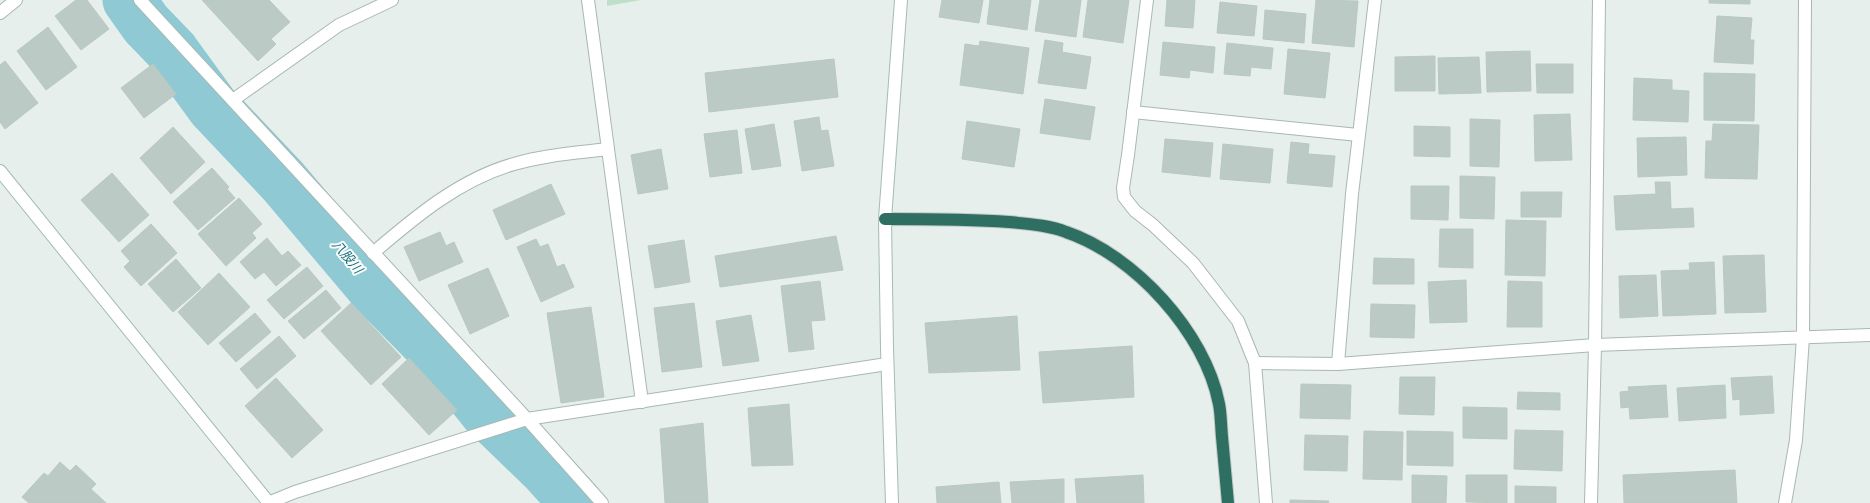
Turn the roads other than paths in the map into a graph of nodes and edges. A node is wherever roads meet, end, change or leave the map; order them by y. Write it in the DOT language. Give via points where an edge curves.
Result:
graph roads {
  1 [pos="16,0"];
  2 [pos="140,0"];
  3 [pos="392,0"];
  4 [pos="588,0"];
  5 [pos="900,0"];
  6 [pos="1147,0"];
  7 [pos="1375,0"];
  8 [pos="1599,0"];
  9 [pos="1805,0"];
  10 [pos="0,13"];
  11 [pos="233,100"];
  12 [pos="1132,112"];
  13 [pos="1358,135"];
  14 [pos="608,149"];
  15 [pos="0,172"];
  16 [pos="885,219"];
  17 [pos="373,252"];
  18 [pos="1870,335"];
  19 [pos="1803,337"];
  20 [pos="1595,346"];
  21 [pos="1255,363"];
  22 [pos="887,364"];
  23 [pos="1338,364"];
  24 [pos="642,402"];
  25 [pos="527,419"];
  26 [pos="269,503"];
  27 [pos="602,503"];
  28 [pos="892,503"];
  29 [pos="1228,503"];
  30 [pos="1266,503"];
  31 [pos="1591,503"];
  32 [pos="1785,503"];
  1 -- 10 [label="street"];
  2 -- 11 [label="street"];
  3 -- 11 [label="street" via="339,25"];
  4 -- 14 [label="street"];
  5 -- 16 [label="street"];
  6 -- 12 [label="street"];
  7 -- 13 [label="street"];
  8 -- 20 [label="street"];
  9 -- 19 [label="street"];
  11 -- 17 [label="street"];
  12 -- 13 [label="street"];
  12 -- 21 [label="street" via="1124,197 1135,211 1198,269 1238,321"];
  13 -- 23 [label="street"];
  14 -- 17 [label="street" via="514,164 476,179 436,201"];
  14 -- 24 [label="street"];
  15 -- 26 [label="street"];
  16 -- 22 [label="street"];
  16 -- 29 [label="highway" via="980,220 1039,226 1066,232 1105,251 1138,275 1160,296 1185,328 1198,347 1207,368 1219,404"];
  17 -- 25 [label="street"];
  18 -- 19 [label="street"];
  19 -- 20 [label="street"];
  19 -- 32 [label="street" via="1796,440"];
  20 -- 23 [label="street"];
  20 -- 31 [label="street"];
  21 -- 23 [label="street"];
  21 -- 30 [label="street"];
  22 -- 24 [label="street"];
  22 -- 28 [label="street"];
  24 -- 25 [label="street"];
  25 -- 26 [label="street" via="295,492"];
  25 -- 27 [label="street"];
}
